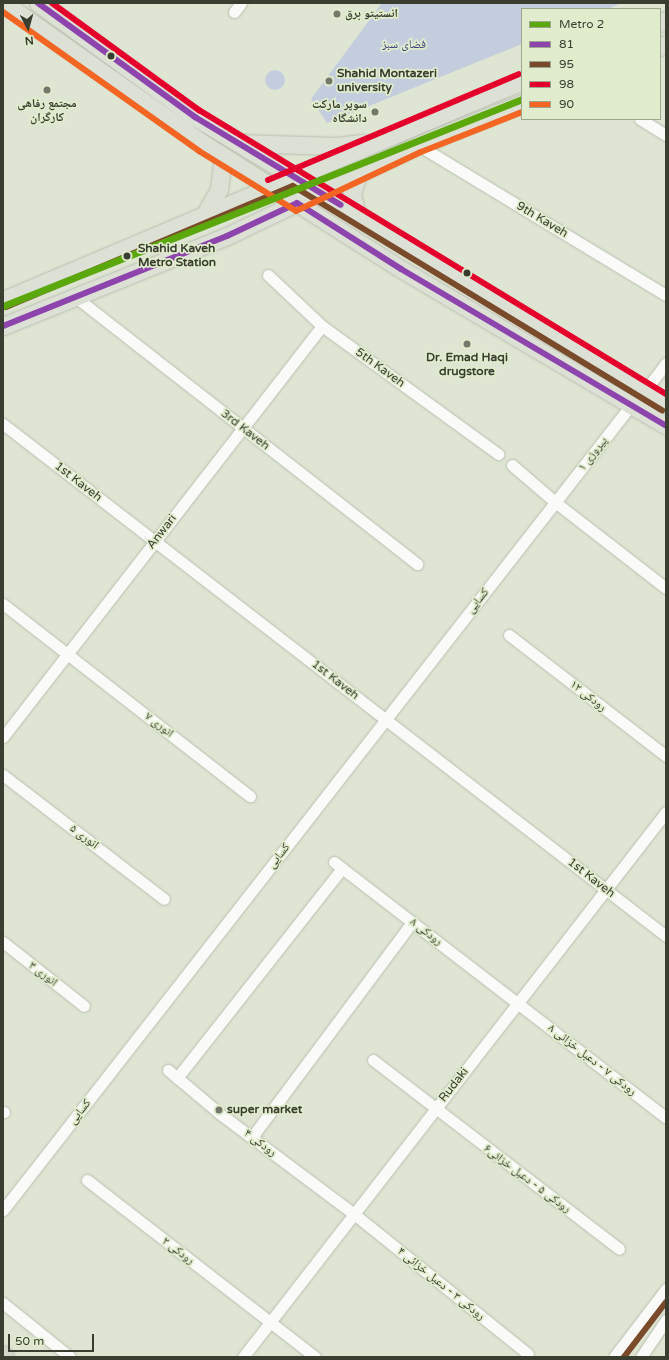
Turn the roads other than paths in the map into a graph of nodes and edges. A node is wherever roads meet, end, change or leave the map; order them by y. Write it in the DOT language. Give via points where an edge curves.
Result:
graph roads {
  1 [pos="38,3"];
  2 [pos="241,3"];
  3 [pos="6,4"];
  4 [pos="234,12"];
  5 [pos="521,81"];
  6 [pos="521,103"];
  7 [pos="642,120"];
  8 [pos="666,135"];
  9 [pos="380,140"];
  10 [pos="239,143"];
  11 [pos="418,145"];
  12 [pos="223,156"];
  13 [pos="358,174"];
  14 [pos="294,177"];
  15 [pos="271,187"];
  16 [pos="319,192"];
  17 [pos="297,203"];
  18 [pos="357,215"];
  19 [pos="203,216"];
  20 [pos="268,276"];
  21 [pos="73,295"];
  22 [pos="666,295"];
  23 [pos="3,300"];
  24 [pos="3,326"];
  25 [pos="322,326"];
  26 [pos="666,363"];
  27 [pos="645,391"];
  28 [pos="666,403"];
  29 [pos="631,405"];
  30 [pos="3,424"];
  31 [pos="666,426"];
  32 [pos="243,428"];
  33 [pos="498,454"];
  34 [pos="512,465"];
  35 [pos="555,502"];
  36 [pos="155,541"];
  37 [pos="418,564"];
  38 [pos="666,588"];
  39 [pos="3,604"];
  40 [pos="509,635"];
  41 [pos="68,654"];
  42 [pos="386,719"];
  43 [pos="3,737"];
  44 [pos="666,756"];
  45 [pos="3,775"];
  46 [pos="250,796"];
  47 [pos="666,812"];
  48 [pos="606,889"];
  49 [pos="164,899"];
  50 [pos="412,922"];
  51 [pos="666,936"];
  52 [pos="3,942"];
  53 [pos="518,1003"];
  54 [pos="84,1006"];
  55 [pos="372,1060"];
  56 [pos="168,1070"];
  57 [pos="177,1078"];
  58 [pos="436,1109"];
  59 [pos="666,1118"];
  60 [pos="252,1137"];
  61 [pos="86,1180"];
  62 [pos="3,1210"];
  63 [pos="354,1214"];
  64 [pos="619,1249"];
  65 [pos="666,1289"];
  66 [pos="3,1303"];
  67 [pos="666,1320"];
  68 [pos="270,1322"];
  69 [pos="528,1354"];
  70 [pos="70,1357"];
  71 [pos="243,1357"];
  72 [pos="315,1357"];
  73 [pos="614,1357"];
  74 [pos="641,1357"];
  1 -- 10 [label="main road" via="195,117"];
  2 -- 4 [label="street"];
  3 -- 12 [label="main road"];
  5 -- 9 [label="main road"];
  6 -- 11 [label="main road"];
  7 -- 8 [label="street"];
  9 -- 10 [label="main road" via="336,146"];
  9 -- 14 [label="main road"];
  10 -- 14 [label="main road"];
  11 -- 13 [label="main road"];
  11 -- 22 [label="street, 9th Kaveh"];
  12 -- 15 [label="main road"];
  12 -- 19 [label="main road" via="219,189"];
  13 -- 16 [label="main road"];
  13 -- 18 [label="main road" via="352,194"];
  14 -- 15 [label="main road"];
  14 -- 16 [label="main road"];
  15 -- 17 [label="main road"];
  15 -- 19 [label="main road"];
  16 -- 17 [label="main road"];
  16 -- 18 [label="main road"];
  17 -- 21 [label="main road" via="226,236"];
  17 -- 29 [label="main road" via="400,269"];
  18 -- 27 [label="main road"];
  19 -- 23 [label="main road"];
  20 -- 25 [label="street, 5th Kaveh"];
  21 -- 24 [label="main road"];
  21 -- 32 [label="street, 3rd Kaveh"];
  25 -- 32 [label="street, Anwari"];
  25 -- 33 [label="street, 5th Kaveh"];
  26 -- 27 [label="street"];
  27 -- 28 [label="main road"];
  29 -- 31 [label="main road"];
  29 -- 35 [label="street, پیروزی ۱"];
  30 -- 36 [label="street, 1st Kaveh"];
  32 -- 36 [label="street, Anwari"];
  32 -- 37 [label="street, 3rd Kaveh"];
  34 -- 35 [label="street"];
  35 -- 38 [label="street"];
  35 -- 42 [label="street, کسایی"];
  36 -- 41 [label="street, Anwari"];
  36 -- 42 [label="street, 1st Kaveh"];
  39 -- 41 [label="street, انوری ۷"];
  40 -- 44 [label="street, رودکی ۱۲"];
  41 -- 43 [label="street, Anwari"];
  41 -- 46 [label="street, انوری ۷"];
  42 -- 48 [label="street, 1st Kaveh"];
  42 -- 62 [label="street, کسایی"];
  45 -- 49 [label="street, انوری ۵"];
  47 -- 48 [label="street, Rudaki"];
  48 -- 51 [label="street, 1st Kaveh"];
  48 -- 53 [label="street, Rudaki"];
  50 -- 53 [label="street, رودکی ۸"];
  50 -- 57 [label="street, رودکی ۸" via="338,865"];
  50 -- 60 [label="street"];
  52 -- 54 [label="street, انوری ۳"];
  53 -- 58 [label="street, Rudaki"];
  53 -- 59 [label="street, رودکی ۷ - دعبل خزائی ۸"];
  55 -- 58 [label="street, رودکی ۵ - دعبل خزائی۶"];
  56 -- 57 [label="street, رودکی ۴"];
  57 -- 60 [label="street, رودکی ۴"];
  58 -- 63 [label="street, Rudaki"];
  58 -- 64 [label="street, رودکی ۵ - دعبل خزائی۶"];
  60 -- 63 [label="street, رودکی ۴"];
  61 -- 68 [label="street, رودکی ۲"];
  63 -- 68 [label="street, Rudaki"];
  63 -- 69 [label="street, رودکی ۳ - دعبل خزائی ۴"];
  65 -- 73 [label="street"];
  66 -- 70 [label="street"];
  67 -- 74 [label="street"];
  68 -- 71 [label="street, Rudaki"];
  68 -- 72 [label="street, رودکی ۲"];
}
